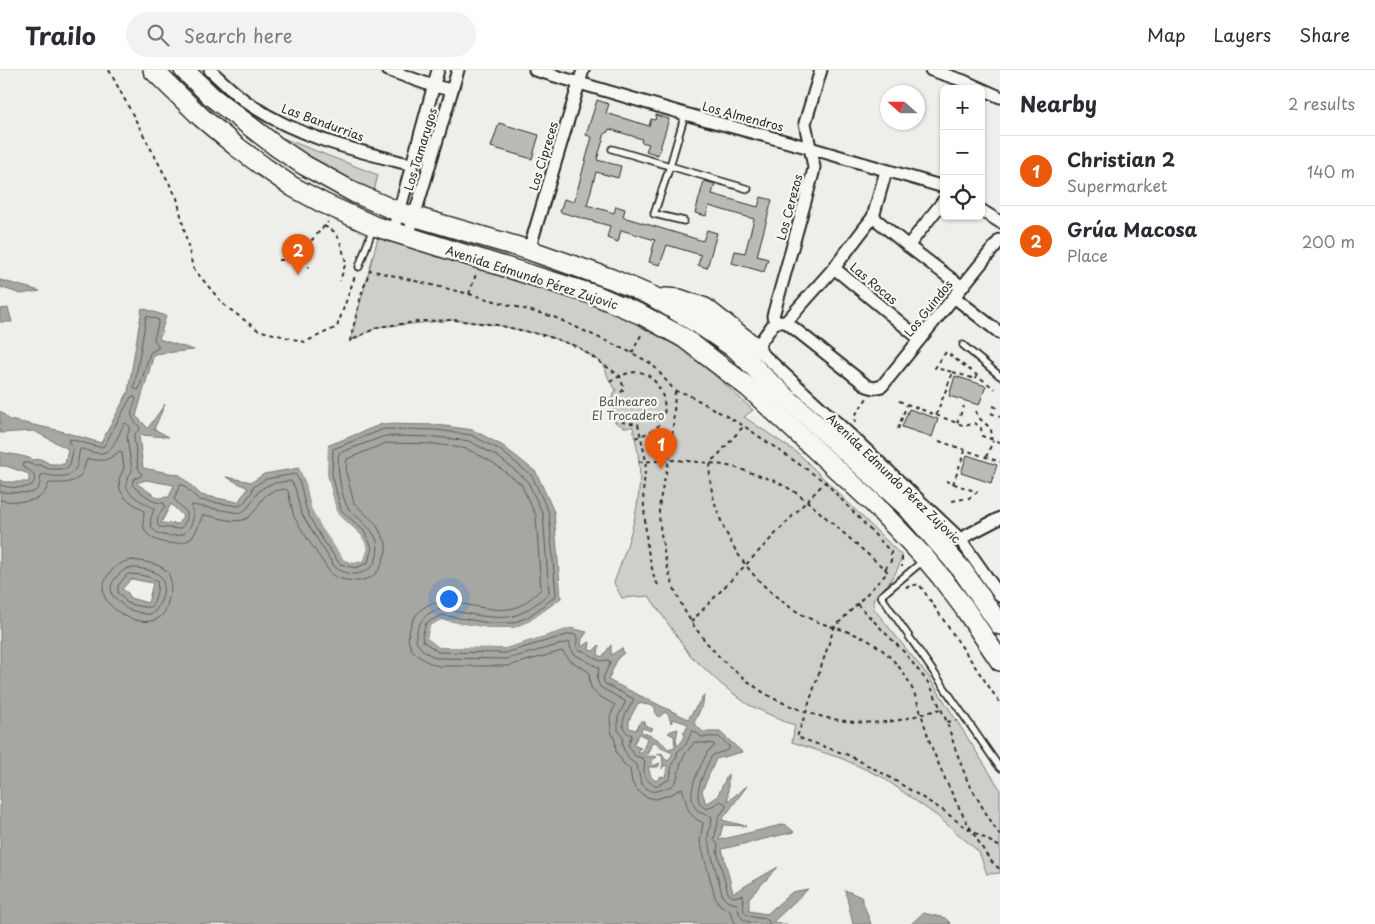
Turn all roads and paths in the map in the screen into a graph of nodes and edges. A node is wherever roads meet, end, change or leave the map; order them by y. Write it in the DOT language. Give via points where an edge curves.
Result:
graph roads {
  1 [pos="109,70"];
  2 [pos="153,70"];
  3 [pos="184,70"];
  4 [pos="210,70"];
  5 [pos="388,70"];
  6 [pos="438,70"];
  7 [pos="458,70"];
  8 [pos="535,70"];
  9 [pos="583,70"];
  10 [pos="821,70"];
  11 [pos="936,71"];
  12 [pos="579,83"];
  13 [pos="433,86"];
  14 [pos="452,90"];
  15 [pos="1000,97"];
  16 [pos="685,114"];
  17 [pos="810,148"];
  18 [pos="612,149"];
  19 [pos="412,165"];
  20 [pos="670,166"];
  21 [pos="886,171"];
  22 [pos="940,186"];
  23 [pos="748,189"];
  24 [pos="940,205"];
  25 [pos="985,213"];
  26 [pos="406,215"];
  27 [pos="332,217"];
  28 [pos="873,217"];
  29 [pos="684,221"];
  30 [pos="1000,222"];
  31 [pos="324,226"];
  32 [pos="391,232"];
  33 [pos="1000,240"];
  34 [pos="908,246"];
  35 [pos="529,250"];
  36 [pos="301,252"];
  37 [pos="279,260"];
  38 [pos="359,267"];
  39 [pos="309,268"];
  40 [pos="834,268"];
  41 [pos="477,269"];
  42 [pos="340,281"];
  43 [pos="962,287"];
  44 [pos="469,294"];
  45 [pos="652,296"];
  46 [pos="954,297"];
  47 [pos="781,322"];
  48 [pos="646,327"];
  49 [pos="1000,333"];
  50 [pos="920,339"];
  51 [pos="963,345"];
  52 [pos="756,348"];
  53 [pos="632,353"];
  54 [pos="953,372"];
  55 [pos="977,375"];
  56 [pos="620,376"];
  57 [pos="1000,376"];
  58 [pos="610,382"];
  59 [pos="874,388"];
  60 [pos="995,389"];
  61 [pos="675,391"];
  62 [pos="899,400"];
  63 [pos="907,404"];
  64 [pos="964,406"];
  65 [pos="994,406"];
  66 [pos="1000,409"];
  67 [pos="976,411"];
  68 [pos="991,413"];
  69 [pos="936,415"];
  70 [pos="1000,417"];
  71 [pos="957,423"];
  72 [pos="744,426"];
  73 [pos="861,428"];
  74 [pos="898,429"];
  75 [pos="640,436"];
  76 [pos="635,438"];
  77 [pos="939,440"];
  78 [pos="992,440"];
  79 [pos="1000,442"];
  80 [pos="966,450"];
  81 [pos="986,457"];
  82 [pos="646,461"];
  83 [pos="669,461"];
  84 [pos="639,462"];
  85 [pos="1000,462"];
  86 [pos="711,463"];
  87 [pos="829,476"];
  88 [pos="946,481"];
  89 [pos="825,482"];
  90 [pos="953,484"];
  91 [pos="808,501"];
  92 [pos="952,501"];
  93 [pos="872,502"];
  94 [pos="1000,518"];
  95 [pos="880,521"];
  96 [pos="960,540"];
  97 [pos="901,554"];
  98 [pos="919,561"];
  99 [pos="746,566"];
  100 [pos="884,569"];
  101 [pos="900,580"];
  102 [pos="658,585"];
  103 [pos="992,598"];
  104 [pos="857,604"];
  105 [pos="691,622"];
  106 [pos="1000,624"];
  107 [pos="834,628"];
  108 [pos="1000,661"];
  109 [pos="1000,703"];
  110 [pos="941,709"];
  111 [pos="806,712"];
  112 [pos="920,714"];
  113 [pos="1000,768"];
  114 [pos="972,831"];
  115 [pos="1000,836"];
  116 [pos="1000,847"];
  117 [pos="1000,869"];
  1 -- 38 [label="path" via="177,198 193,268 224,306 258,330 306,342 337,327"];
  2 -- 32 [label="highway, Avenida Edmundo Pérez Zujovic" via="201,118 264,168 323,203"];
  3 -- 26 [label="highway, Avenida Edmundo Pérez Zujovic" via="212,97 304,165 355,193"];
  4 -- 19 [label="street, Las Bandurrias" via="255,108 292,128"];
  5 -- 13 [label="street"];
  6 -- 13 [label="street, Los Tamarugos"];
  7 -- 14 [label="street, Los Tamarugos"];
  8 -- 12 [label="street, Los Almendros"];
  9 -- 12 [label="street, Los Cipreces"];
  10 -- 17 [label="street, Los Cerezos" via="804,123"];
  11 -- 15 [label="street"];
  12 -- 16 [label="street, Los Almendros"];
  12 -- 35 [label="street, Los Cipreces"];
  13 -- 14 [label="street"];
  13 -- 19 [label="street, Los Tamarugos"];
  14 -- 26 [label="street, Los Tamarugos"];
  16 -- 17 [label="street, Los Almendros"];
  16 -- 20 [label="lane"];
  17 -- 21 [label="street, Los Almendros"];
  17 -- 47 [label="street, Los Cerezos" via="813,173 773,316"];
  18 -- 20 [label="lane"];
  19 -- 26 [label="street, Los Tamarugos"];
  20 -- 23 [label="lane"];
  20 -- 29 [label="lane" via="654,214"];
  21 -- 22 [label="street, Los Almendros"];
  21 -- 28 [label="street, Los Cerezos"];
  24 -- 34 [label="street"];
  25 -- 30 [label="street"];
  26 -- 32 [label="street, Los Tamarugos"];
  26 -- 32 [label="street, Los Tamarugos"];
  26 -- 35 [label="highway, Avenida Edmundo Pérez Zujovic"];
  27 -- 31 [label="path"];
  28 -- 34 [label="street"];
  28 -- 40 [label="street, Los Cerezos"];
  31 -- 36 [label="path"];
  31 -- 42 [label="path" via="335,232 340,241 346,262"];
  32 -- 38 [label="lane"];
  32 -- 93 [label="highway, Avenida Edmundo Pérez Zujovic" via="595,295 642,314 684,338 749,388"];
  33 -- 43 [label="street, Los Guindos"];
  34 -- 43 [label="street"];
  35 -- 45 [label="highway, Avenida Edmundo Pérez Zujovic"];
  36 -- 37 [label="path" via="291,260"];
  36 -- 39 [label="path"];
  40 -- 47 [label="street, Los Cerezos"];
  40 -- 50 [label="street, Las Rocas"];
  41 -- 44 [label="path"];
  43 -- 46 [label="street, Los Guindos"];
  44 -- 53 [label="path" via="554,317"];
  44 -- 56 [label="path" via="370,270 350,341 378,327 424,321 454,320 497,325 547,336 578,348"];
  45 -- 52 [label="highway" via="679,299 705,308"];
  45 -- 103 [label="highway, Avenida Edmundo Pérez Zujovic" via="737,350 907,507 962,570"];
  46 -- 49 [label="street"];
  46 -- 50 [label="street, Los Guindos"];
  47 -- 52 [label="street, Los Cerezos"];
  47 -- 59 [label="street"];
  48 -- 53 [label="path"];
  50 -- 59 [label="street, Los Guindos" via="882,386"];
  51 -- 57 [label="lane"];
  52 -- 96 [label="street, Avenida Edmundo Pérez Zujovic"];
  53 -- 61 [label="path" via="652,364"];
  54 -- 55 [label="path" via="975,379"];
  54 -- 55 [label="path" via="935,368 946,352"];
  54 -- 69 [label="path"];
  55 -- 60 [label="path"];
  56 -- 58 [label="path"];
  56 -- 75 [label="path" via="624,389 614,401 614,414 622,422 638,424"];
  56 -- 75 [label="path" via="639,372 651,377 665,407 661,422"];
  59 -- 73 [label="path" via="856,414 854,422"];
  61 -- 72 [label="path" via="687,394"];
  61 -- 83 [label="path"];
  62 -- 63 [label="path"];
  63 -- 69 [label="path"];
  63 -- 74 [label="path"];
  64 -- 71 [label="path"];
  65 -- 66 [label="path"];
  67 -- 78 [label="path" via="991,429"];
  68 -- 70 [label="path"];
  69 -- 71 [label="path"];
  71 -- 78 [label="path" via="965,426 975,423 981,428 982,436"];
  72 -- 86 [label="path"];
  72 -- 89 [label="path"];
  75 -- 76 [label="path"];
  75 -- 82 [label="path"];
  77 -- 80 [label="path"];
  78 -- 79 [label="path"];
  78 -- 81 [label="path"];
  80 -- 81 [label="path"];
  80 -- 90 [label="path"];
  81 -- 85 [label="path"];
  82 -- 83 [label="path"];
  82 -- 84 [label="path"];
  82 -- 102 [label="path" via="647,546"];
  83 -- 86 [label="path"];
  83 -- 105 [label="path" via="661,494 660,531 671,582"];
  86 -- 91 [label="path" via="775,481"];
  86 -- 99 [label="path" via="711,490 716,510 732,548"];
  87 -- 89 [label="path"];
  88 -- 90 [label="path"];
  89 -- 91 [label="path"];
  89 -- 100 [label="path" via="891,552 891,561"];
  90 -- 92 [label="path" via="977,492 969,498"];
  91 -- 99 [label="path"];
  91 -- 100 [label="path"];
  93 -- 95 [label="lane"];
  93 -- 98 [label="highway, Avenida Edmundo Pérez Zujovic"];
  94 -- 96 [label="street"];
  96 -- 103 [label="street, Avenida Edmundo Pérez Zujovic"];
  97 -- 101 [label="path" via="902,567 896,576"];
  98 -- 101 [label="lane"];
  98 -- 103 [label="highway" via="933,556 942,558 971,594"];
  98 -- 108 [label="highway, Avenida Edmundo Pérez Zujovic" via="965,609"];
  99 -- 105 [label="path"];
  99 -- 107 [label="path" via="785,604 803,616"];
  100 -- 104 [label="path" via="888,572"];
  101 -- 109 [label="path" via="907,587 919,584"];
  101 -- 113 [label="lane" via="881,596"];
  103 -- 106 [label="highway, Avenida Edmundo Pérez Zujovic"];
  104 -- 107 [label="path"];
  104 -- 110 [label="path" via="904,652 930,686"];
  105 -- 111 [label="path" via="716,654 744,679 771,697"];
  107 -- 111 [label="path"];
  107 -- 112 [label="path" via="867,639 895,662 911,688"];
  110 -- 112 [label="path"];
  110 -- 115 [label="path" via="967,780"];
  111 -- 112 [label="path" via="838,721 867,722 889,722"];
  111 -- 114 [label="path" via="797,737 848,755 886,775"];
  112 -- 114 [label="path" via="950,791"];
  114 -- 116 [label="path"];
  114 -- 117 [label="path" via="992,863"];
}
